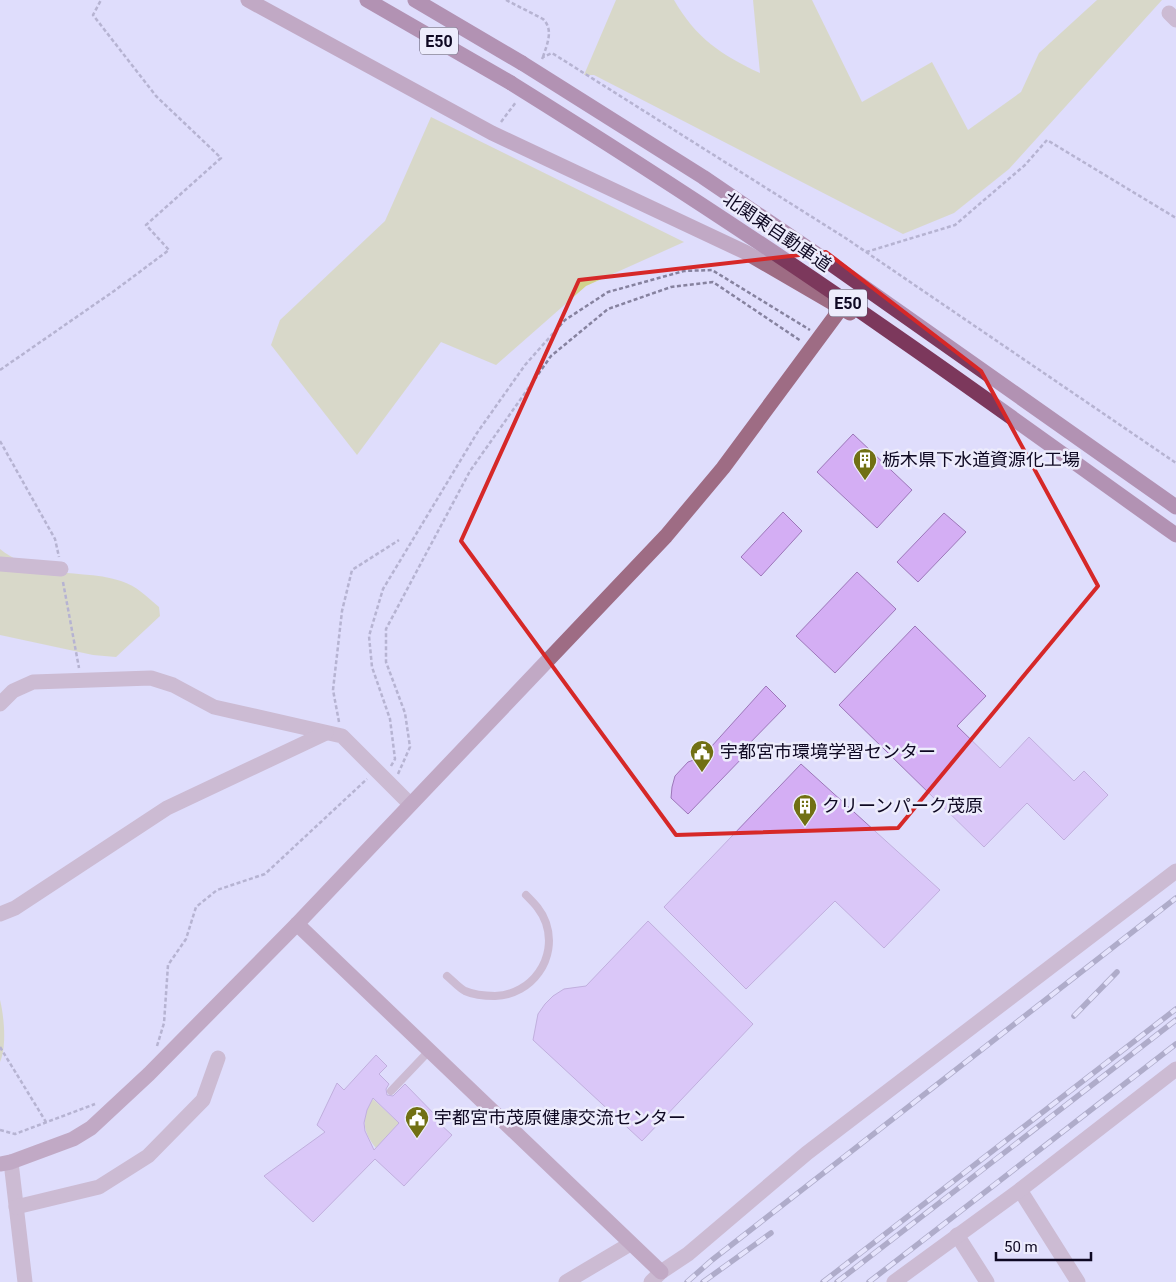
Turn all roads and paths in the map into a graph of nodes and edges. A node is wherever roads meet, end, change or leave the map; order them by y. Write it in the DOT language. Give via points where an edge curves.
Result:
graph roads {
  1 [pos="101,0"];
  2 [pos="248,0"];
  3 [pos="367,0"];
  4 [pos="415,0"];
  5 [pos="506,0"];
  6 [pos="543,57"];
  7 [pos="538,65"];
  8 [pos="520,96"];
  9 [pos="492,133"];
  10 [pos="1176,218"];
  11 [pos="866,252"];
  12 [pos="842,307"];
  13 [pos="816,343"];
  14 [pos="0,370"];
  15 [pos="1176,462"];
  16 [pos="1176,507"];
  17 [pos="1176,535"];
  18 [pos="399,540"];
  19 [pos="1176,543"];
  20 [pos="0,564"];
  21 [pos="61,569"];
  22 [pos="0,704"];
  23 [pos="326,733"];
  24 [pos="342,736"];
  25 [pos="384,779"];
  26 [pos="410,804"];
  27 [pos="1176,870"];
  28 [pos="526,895"];
  29 [pos="0,914"];
  30 [pos="297,924"];
  31 [pos="447,976"];
  32 [pos="0,1047"];
  33 [pos="156,1049"];
  34 [pos="429,1051"];
  35 [pos="218,1058"];
  36 [pos="1176,1069"];
  37 [pos="391,1091"];
  38 [pos="98,1103"];
  39 [pos="46,1122"];
  40 [pos="0,1130"];
  41 [pos="6,1163"];
  42 [pos="1020,1190"];
  43 [pos="16,1207"];
  44 [pos="957,1235"];
  45 [pos="630,1244"];
  46 [pos="656,1277"];
  47 [pos="25,1282"];
  48 [pos="566,1282"];
  49 [pos="895,1282"];
  50 [pos="987,1282"];
  51 [pos="1078,1282"];
  1 -- 14 [label="path" via="93,15 156,96 221,158 146,225 169,250"];
  2 -- 9 [label="street"];
  3 -- 17 [label="highway, 北関東自動車道 / E50, bridge" via="511,83 690,197 836,295"];
  4 -- 16 [label="highway, 北関東自動車道 / E50, bridge" via="703,177"];
  5 -- 6 [label="path" via="547,23 549,38"];
  6 -- 7 [label="path"];
  6 -- 11 [label="path" via="552,54"];
  8 -- 9 [label="path"];
  9 -- 12 [label="street" via="745,252"];
  10 -- 11 [label="path" via="1047,140 1025,165 956,225"];
  11 -- 15 [label="path"];
  12 -- 13 [label="street"];
  12 -- 19 [label="street"];
  13 -- 25 [label="path" via="713,282 671,287 608,309 551,356 470,471 386,629 386,662 405,713 410,747"];
  13 -- 25 [label="path" via="712,270 684,271 608,292 565,320 525,365 477,433 383,589 369,636 372,667 390,719 395,759"];
  13 -- 26 [label="street" via="723,468 666,536"];
  18 -- 24 [label="path" via="352,570 342,611 333,690"];
  20 -- 21 [label="street"];
  22 -- 23 [label="street" via="13,691 33,682 151,678 173,684 214,706"];
  23 -- 24 [label="street"];
  23 -- 29 [label="street" via="168,808"];
  24 -- 25 [label="street"];
  25 -- 26 [label="street"];
  25 -- 33 [label="path" via="265,874 218,890 196,907 186,939 168,965 164,1023"];
  26 -- 30 [label="street"];
  27 -- 46 [label="street" via="807,1153 688,1254"];
  28 -- 31 [label="lane" via="542,914 548,937 546,960 532,981 510,994 485,996 464,991"];
  30 -- 34 [label="street"];
  30 -- 41 [label="street" via="91,1128 73,1139"];
  32 -- 39 [label="path"];
  34 -- 37 [label="lane"];
  34 -- 45 [label="street"];
  35 -- 43 [label="street" via="203,1100 148,1156 99,1187"];
  36 -- 42 [label="street"];
  38 -- 39 [label="path"];
  39 -- 40 [label="path" via="15,1134"];
  41 -- 43 [label="street"];
  42 -- 44 [label="street"];
  42 -- 51 [label="street"];
  43 -- 47 [label="street"];
  44 -- 49 [label="street"];
  44 -- 50 [label="street"];
  45 -- 46 [label="street"];
  45 -- 48 [label="street"];
}
